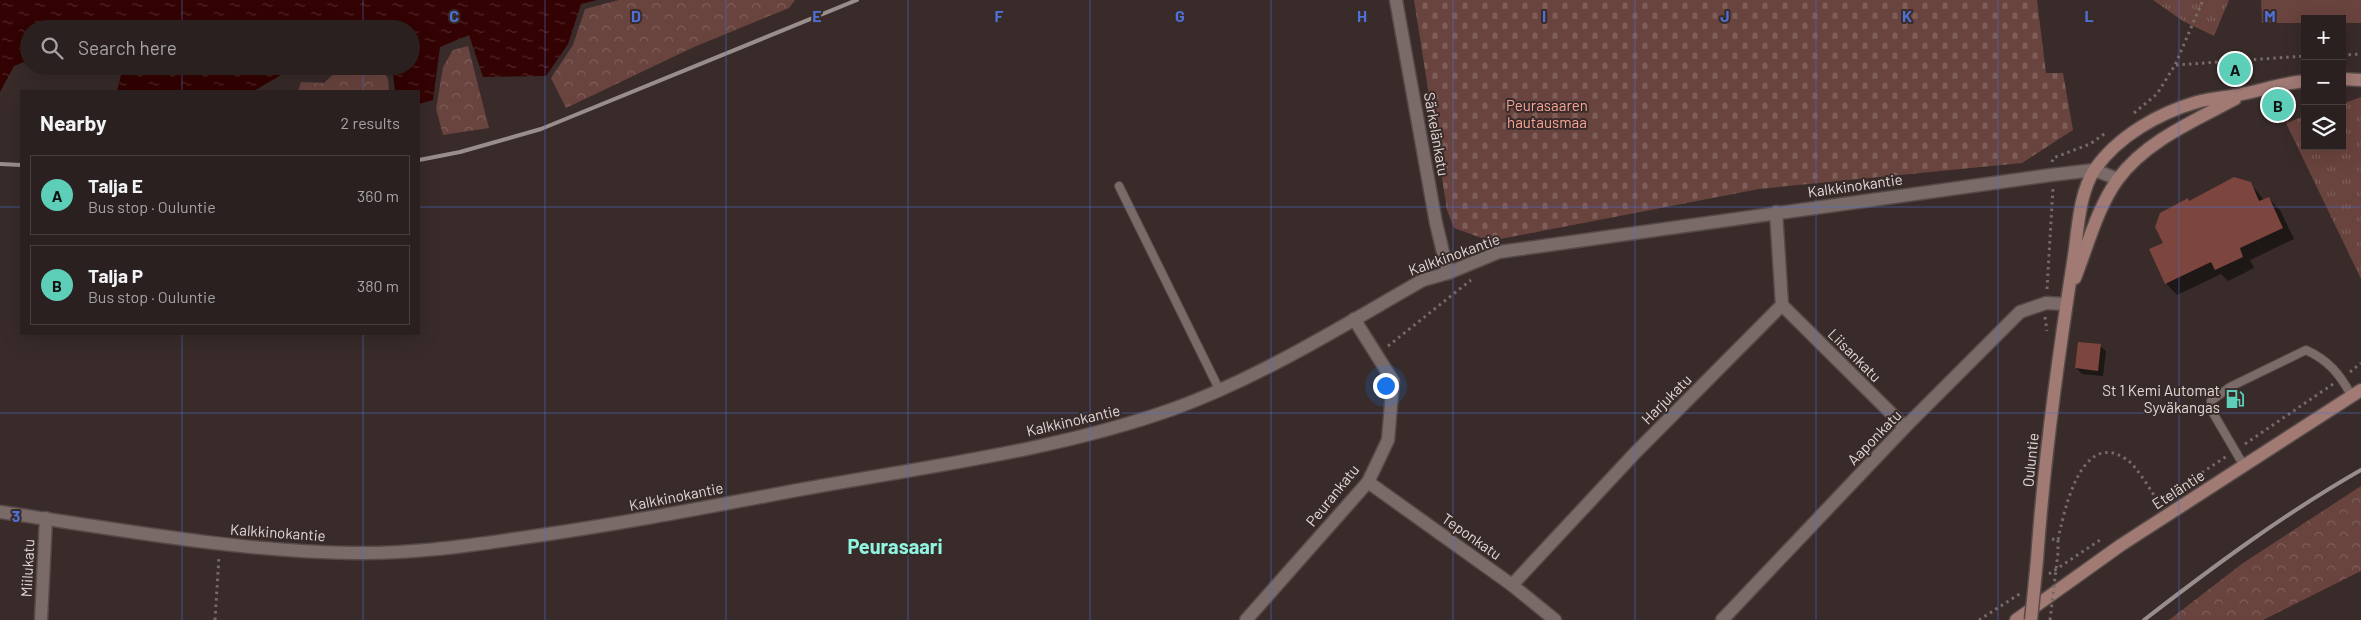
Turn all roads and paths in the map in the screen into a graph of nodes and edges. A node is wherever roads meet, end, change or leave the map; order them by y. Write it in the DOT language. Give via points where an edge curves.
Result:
graph roads {
  1 [pos="1396,0"];
  2 [pos="2203,0"];
  3 [pos="2346,54"];
  4 [pos="2361,54"];
  5 [pos="2301,56"];
  6 [pos="2176,65"];
  7 [pos="2346,79"];
  8 [pos="2361,80"];
  9 [pos="2301,81"];
  10 [pos="2243,94"];
  11 [pos="2131,116"];
  12 [pos="2111,130"];
  13 [pos="2094,170"];
  14 [pos="2051,175"];
  15 [pos="2118,179"];
  16 [pos="1119,186"];
  17 [pos="2054,189"];
  18 [pos="2044,190"];
  19 [pos="1776,212"];
  20 [pos="1448,273"];
  21 [pos="1477,276"];
  22 [pos="2046,303"];
  23 [pos="2065,304"];
  24 [pos="1782,306"];
  25 [pos="1354,319"];
  26 [pos="2046,340"];
  27 [pos="1378,354"];
  28 [pos="2361,363"];
  29 [pos="2342,378"];
  30 [pos="1219,389"];
  31 [pos="2356,392"];
  32 [pos="1905,427"];
  33 [pos="2235,451"];
  34 [pos="2244,466"];
  35 [pos="1368,482"];
  36 [pos="2158,502"];
  37 [pos="2150,507"];
  38 [pos="0,512"];
  39 [pos="46,518"];
  40 [pos="2038,536"];
  41 [pos="2102,539"];
  42 [pos="2058,540"];
  43 [pos="220,545"];
  44 [pos="2045,577"];
  45 [pos="1512,584"];
  46 [pos="2028,588"];
  47 [pos="41,620"];
  48 [pos="215,620"];
  49 [pos="1246,620"];
  50 [pos="1555,620"];
  51 [pos="1722,620"];
  52 [pos="1980,620"];
  53 [pos="2016,620"];
  54 [pos="2031,620"];
  55 [pos="2050,620"];
  1 -- 20 [label="street, Särkelänkatu"];
  2 -- 6 [label="path"];
  3 -- 4 [label="path"];
  5 -- 6 [label="path"];
  6 -- 11 [label="path" via="2157,94"];
  7 -- 8 [label="main road"];
  9 -- 10 [label="main road, Ouluntie"];
  10 -- 13 [label="main road, Ouluntie" via="2198,102 2160,117 2126,136"];
  10 -- 15 [label="main road, Ouluntie" via="2160,140"];
  12 -- 14 [label="path" via="2090,144 2053,158"];
  13 -- 14 [label="street, Kalkkinokantie"];
  13 -- 15 [label="street, Kalkkinokantie"];
  13 -- 23 [label="main road, Ouluntie" via="2080,208"];
  14 -- 17 [label="path"];
  14 -- 19 [label="street, Kalkkinokantie"];
  15 -- 23 [label="main road, Ouluntie" via="2097,218"];
  16 -- 30 [label="lane"];
  17 -- 18 [label="path"];
  17 -- 22 [label="path"];
  19 -- 20 [label="street, Kalkkinokantie" via="1499,252"];
  19 -- 24 [label="street"];
  20 -- 25 [label="street, Kalkkinokantie" via="1423,280"];
  21 -- 27 [label="path"];
  22 -- 23 [label="street, Aaponkatu"];
  22 -- 26 [label="path"];
  22 -- 32 [label="street, Aaponkatu" via="2020,312"];
  23 -- 40 [label="main road, Ouluntie"];
  24 -- 32 [label="street, Liisankatu"];
  24 -- 45 [label="street, Harjukatu" via="1635,453"];
  25 -- 27 [label="street, Peurankatu"];
  25 -- 30 [label="street, Kalkkinokantie"];
  27 -- 35 [label="street, Peurankatu" via="1393,381 1388,440"];
  28 -- 29 [label="path"];
  29 -- 31 [label="lane"];
  29 -- 33 [label="path"];
  29 -- 33 [label="lane" via="2323,358 2306,350 2230,387 2211,401"];
  30 -- 43 [label="street, Kalkkinokantie" via="1176,408 1112,429 1022,449 592,528 451,548 388,553"];
  31 -- 34 [label="main road, Eteläntie"];
  32 -- 51 [label="street, Aaponkatu"];
  33 -- 34 [label="lane"];
  33 -- 36 [label="path"];
  34 -- 53 [label="main road, Eteläntie" via="2121,545"];
  35 -- 45 [label="street, Teponkatu"];
  35 -- 49 [label="street, Peurankatu"];
  36 -- 37 [label="path"];
  36 -- 42 [label="path" via="2128,460 2114,452 2100,454 2087,462 2070,492"];
  38 -- 39 [label="street, Kalkkinokantie"];
  39 -- 43 [label="street, Kalkkinokantie"];
  39 -- 47 [label="street, Miilukatu"];
  40 -- 42 [label="path"];
  40 -- 54 [label="main road, Ouluntie, bridge"];
  41 -- 44 [label="path"];
  42 -- 55 [label="path, bridge"];
  43 -- 48 [label="path"];
  45 -- 50 [label="street, Teponkatu"];
  46 -- 52 [label="path"];
}
